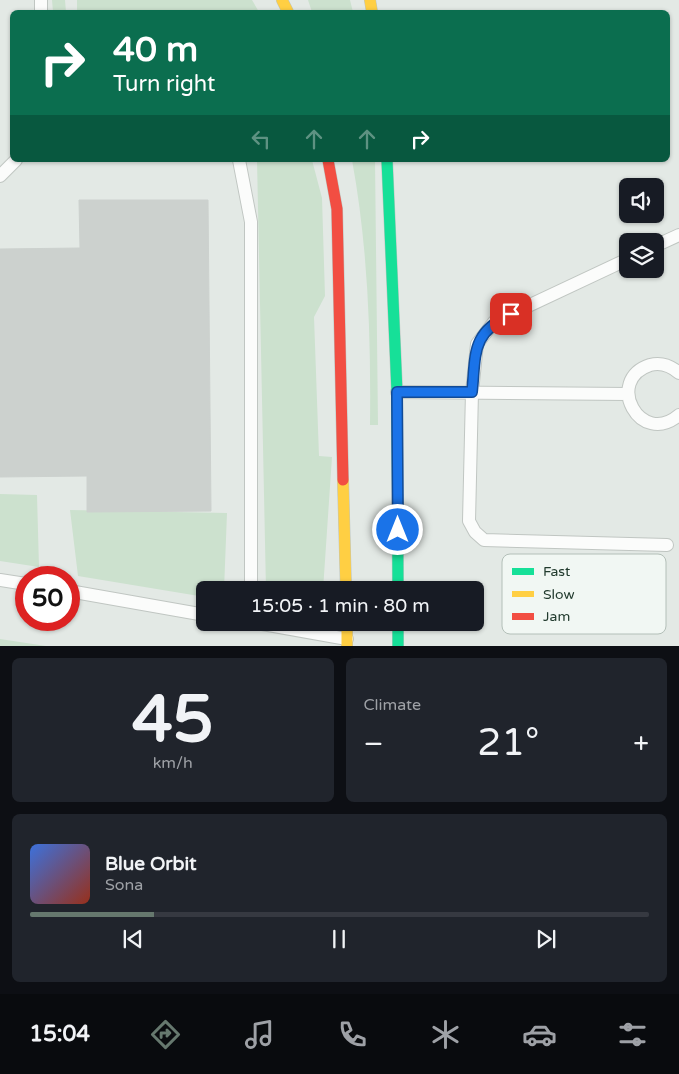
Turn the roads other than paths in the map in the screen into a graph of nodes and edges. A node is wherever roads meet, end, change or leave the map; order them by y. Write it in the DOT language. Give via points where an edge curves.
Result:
graph roads {
  1 [pos="14,162"];
  2 [pos="239,162"];
  3 [pos="328,162"];
  4 [pos="387,162"];
  5 [pos="0,176"];
  6 [pos="679,235"];
  7 [pos="664,242"];
  8 [pos="619,263"];
  9 [pos="679,373"];
  10 [pos="397,392"];
  11 [pos="472,392"];
  12 [pos="628,394"];
  13 [pos="679,415"];
  14 [pos="667,546"];
  15 [pos="0,580"];
  16 [pos="250,581"];
  17 [pos="346,581"];
  18 [pos="398,581"];
  19 [pos="15,582"];
  20 [pos="80,593"];
  21 [pos="196,613"];
  22 [pos="292,631"];
  23 [pos="398,631"];
  24 [pos="347,643"];
  25 [pos="398,646"];
  1 -- 5 [label="lane"];
  2 -- 16 [label="lane" via="251,222"];
  3 -- 17 [label="main road" via="337,208"];
  4 -- 10 [label="main road"];
  6 -- 7 [label="lane"];
  8 -- 11 [label="lane" via="494,322 477,344"];
  9 -- 12 [label="lane" via="663,364 643,368 635,375"];
  10 -- 11 [label="lane"];
  10 -- 18 [label="main road"];
  11 -- 12 [label="lane"];
  11 -- 14 [label="lane" via="469,521 484,540"];
  12 -- 13 [label="lane" via="630,405 644,420 653,424 664,424"];
  15 -- 19 [label="lane"];
  20 -- 21 [label="lane"];
  22 -- 24 [label="lane"];
  23 -- 25 [label="main road"];
}
